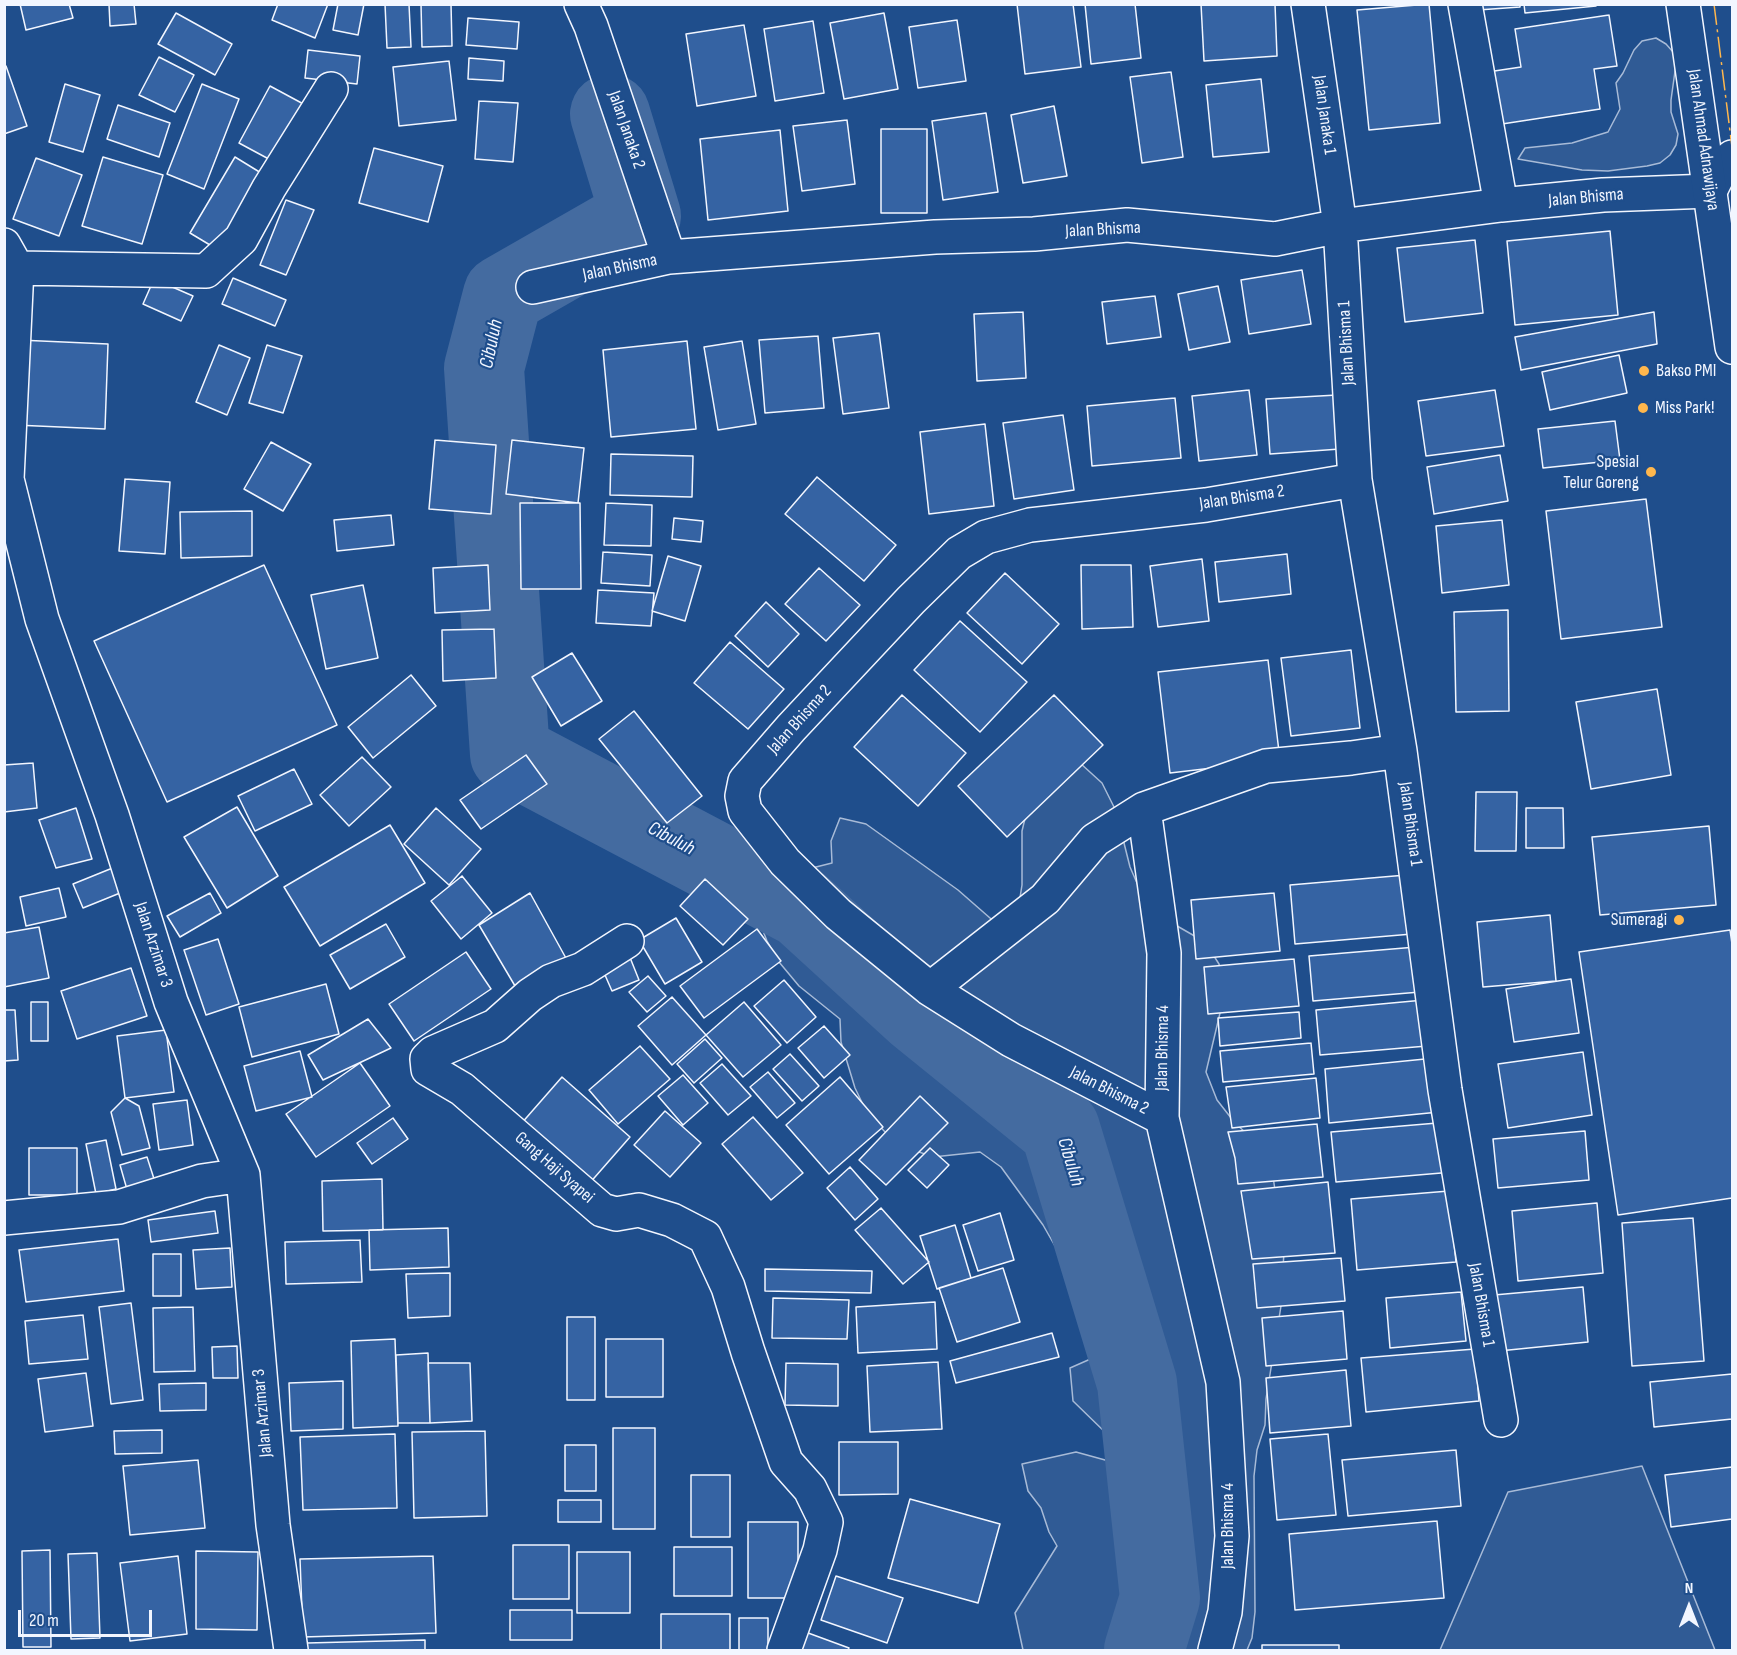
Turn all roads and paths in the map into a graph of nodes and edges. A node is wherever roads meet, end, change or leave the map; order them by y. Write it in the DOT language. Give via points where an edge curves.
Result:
graph roads {
  1 [pos="580,4"];
  2 [pos="1308,4"];
  3 [pos="1465,4"];
  4 [pos="1683,4"];
  5 [pos="331,89"];
  6 [pos="1732,157"];
  7 [pos="1710,191"];
  8 [pos="1501,206"];
  9 [pos="1732,217"];
  10 [pos="1340,226"];
  11 [pos="11,257"];
  12 [pos="669,257"];
  13 [pos="532,288"];
  14 [pos="1732,347"];
  15 [pos="1355,480"];
  16 [pos="1400,751"];
  17 [pos="1144,809"];
  18 [pos="627,941"];
  19 [pos="930,989"];
  20 [pos="1162,1118"];
  21 [pos="243,1175"];
  22 [pos="4,1218"];
  23 [pos="1501,1420"];
  24 [pos="291,1650"];
  25 [pos="784,1650"];
  26 [pos="1215,1650"];
  1 -- 12 [label="street, Jalan Janaka 2" via="591,26"];
  2 -- 10 [label="street, Jalan Janaka 1"];
  3 -- 8 [label="street"];
  4 -- 7 [label="street, Jalan Ahmad Adnawijaya"];
  5 -- 11 [label="street" via="241,239 206,271"];
  6 -- 7 [label="street" via="1721,168"];
  7 -- 8 [label="street, Jalan Bhisma" via="1603,195"];
  7 -- 9 [label="street" via="1722,210"];
  7 -- 14 [label="street, Jalan Ahmad Adnawijaya"];
  8 -- 10 [label="street, Jalan Bhisma"];
  10 -- 12 [label="street, Jalan Bhisma" via="1275,239 1127,225"];
  10 -- 15 [label="street, Jalan Bhisma 1"];
  11 -- 21 [label="street, Jalan Arzimar 3" via="7,479 39,607 112,815 171,1002"];
  12 -- 13 [label="street, Jalan Bhisma"];
  15 -- 16 [label="street, Jalan Bhisma 1"];
  15 -- 19 [label="street, Jalan Bhisma 2" via="1206,505 1030,525 986,537 959,553 911,600 745,781 745,811 785,862 838,914"];
  16 -- 17 [label="street" via="1266,766"];
  16 -- 23 [label="street, Jalan Bhisma 1" via="1445,1090"];
  17 -- 19 [label="street" via="1095,840 1045,899"];
  17 -- 20 [label="street, Jalan Bhisma 4" via="1164,953"];
  18 -- 25 [label="street, Gang Haji Syapei" via="583,969 551,981 495,1026 433,1053 427,1059 428,1069 462,1089 602,1210 616,1214 639,1210 672,1220 705,1237 728,1287 786,1462 810,1489 826,1522 820,1550"];
  19 -- 20 [label="street, Jalan Bhisma 2" via="1011,1040"];
  20 -- 26 [label="street, Jalan Bhisma 4" via="1223,1382 1232,1536 1225,1612"];
  21 -- 22 [label="street" via="202,1181 119,1207"];
  21 -- 24 [label="street, Jalan Arzimar 3" via="273,1525"];
}
